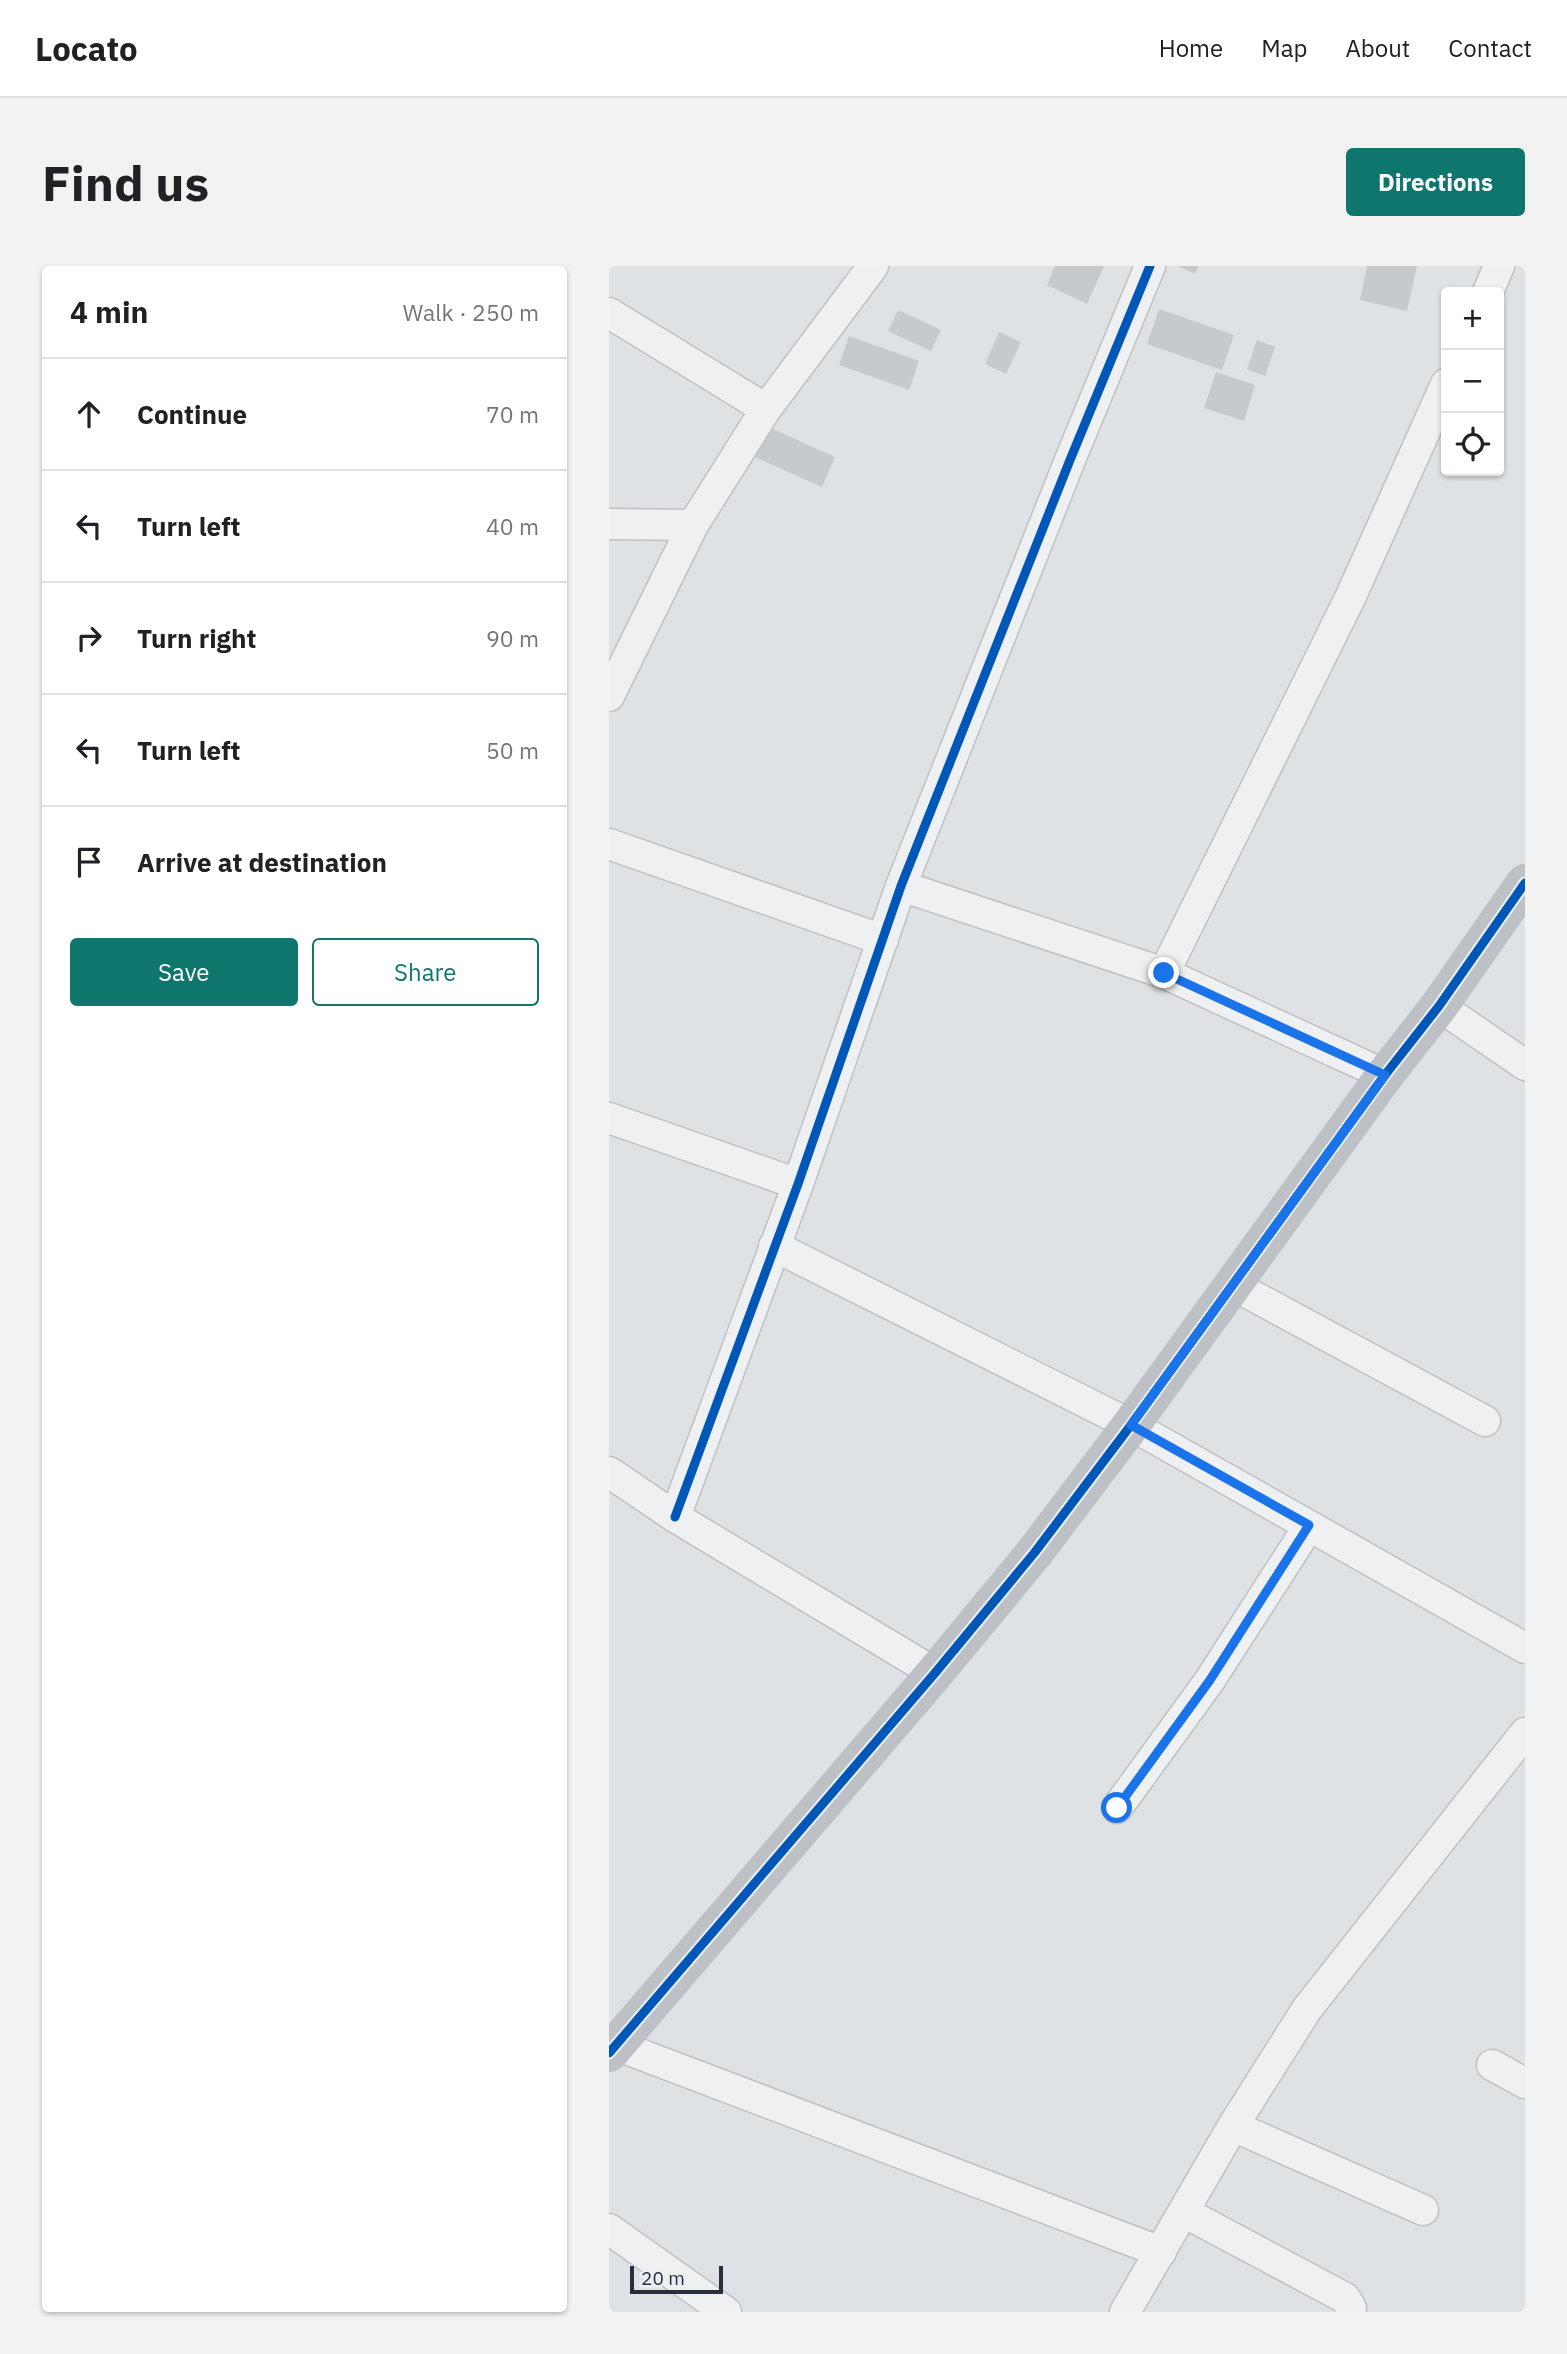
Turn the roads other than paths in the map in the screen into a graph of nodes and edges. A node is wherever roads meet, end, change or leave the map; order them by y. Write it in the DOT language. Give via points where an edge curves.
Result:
graph roads {
  1 [pos="873,266"];
  2 [pos="1150,266"];
  3 [pos="1499,266"];
  4 [pos="1489,287"];
  5 [pos="609,313"];
  6 [pos="1441,395"];
  7 [pos="766,409"];
  8 [pos="609,524"];
  9 [pos="693,525"];
  10 [pos="609,696"];
  11 [pos="609,844"];
  12 [pos="1525,883"];
  13 [pos="901,886"];
  14 [pos="883,940"];
  15 [pos="1164,973"];
  16 [pos="1439,1006"];
  17 [pos="1525,1065"];
  18 [pos="1385,1075"];
  19 [pos="609,1118"];
  20 [pos="798,1184"];
  21 [pos="774,1246"];
  22 [pos="1233,1285"];
  23 [pos="1485,1421"];
  24 [pos="1131,1425"];
  25 [pos="609,1472"];
  26 [pos="675,1517"];
  27 [pos="1309,1525"];
  28 [pos="1525,1648"];
  29 [pos="935,1673"];
  30 [pos="1525,1732"];
  31 [pos="1117,1808"];
  32 [pos="613,2049"];
  33 [pos="1492,2065"];
  34 [pos="1525,2083"];
  35 [pos="1233,2126"];
  36 [pos="1423,2210"];
  37 [pos="1184,2212"];
  38 [pos="609,2229"];
  39 [pos="1161,2252"];
  40 [pos="726,2312"];
  41 [pos="1125,2312"];
  42 [pos="1351,2312"];
  1 -- 7 [label="street"];
  2 -- 13 [label="street"];
  3 -- 4 [label="street"];
  5 -- 7 [label="street"];
  6 -- 15 [label="street" via="1351,596"];
  7 -- 9 [label="street"];
  8 -- 9 [label="street"];
  9 -- 10 [label="street"];
  11 -- 14 [label="street"];
  12 -- 16 [label="street"];
  13 -- 14 [label="street"];
  13 -- 15 [label="street"];
  14 -- 20 [label="street"];
  15 -- 18 [label="street"];
  16 -- 17 [label="street"];
  16 -- 18 [label="street"];
  18 -- 22 [label="street"];
  19 -- 20 [label="street"];
  20 -- 21 [label="street"];
  21 -- 24 [label="street"];
  21 -- 26 [label="street"];
  22 -- 23 [label="street"];
  22 -- 24 [label="street"];
  24 -- 27 [label="street"];
  24 -- 29 [label="street"];
  25 -- 26 [label="street"];
  26 -- 29 [label="street"];
  27 -- 28 [label="street"];
  27 -- 31 [label="street" via="1210,1680"];
  29 -- 32 [label="street"];
  30 -- 35 [label="street" via="1307,2009"];
  32 -- 39 [label="street"];
  33 -- 34 [label="street"];
  35 -- 36 [label="street"];
  35 -- 37 [label="street"];
  37 -- 39 [label="street"];
  37 -- 42 [label="street" via="1345,2298"];
  38 -- 40 [label="street"];
  39 -- 41 [label="street"];
}
